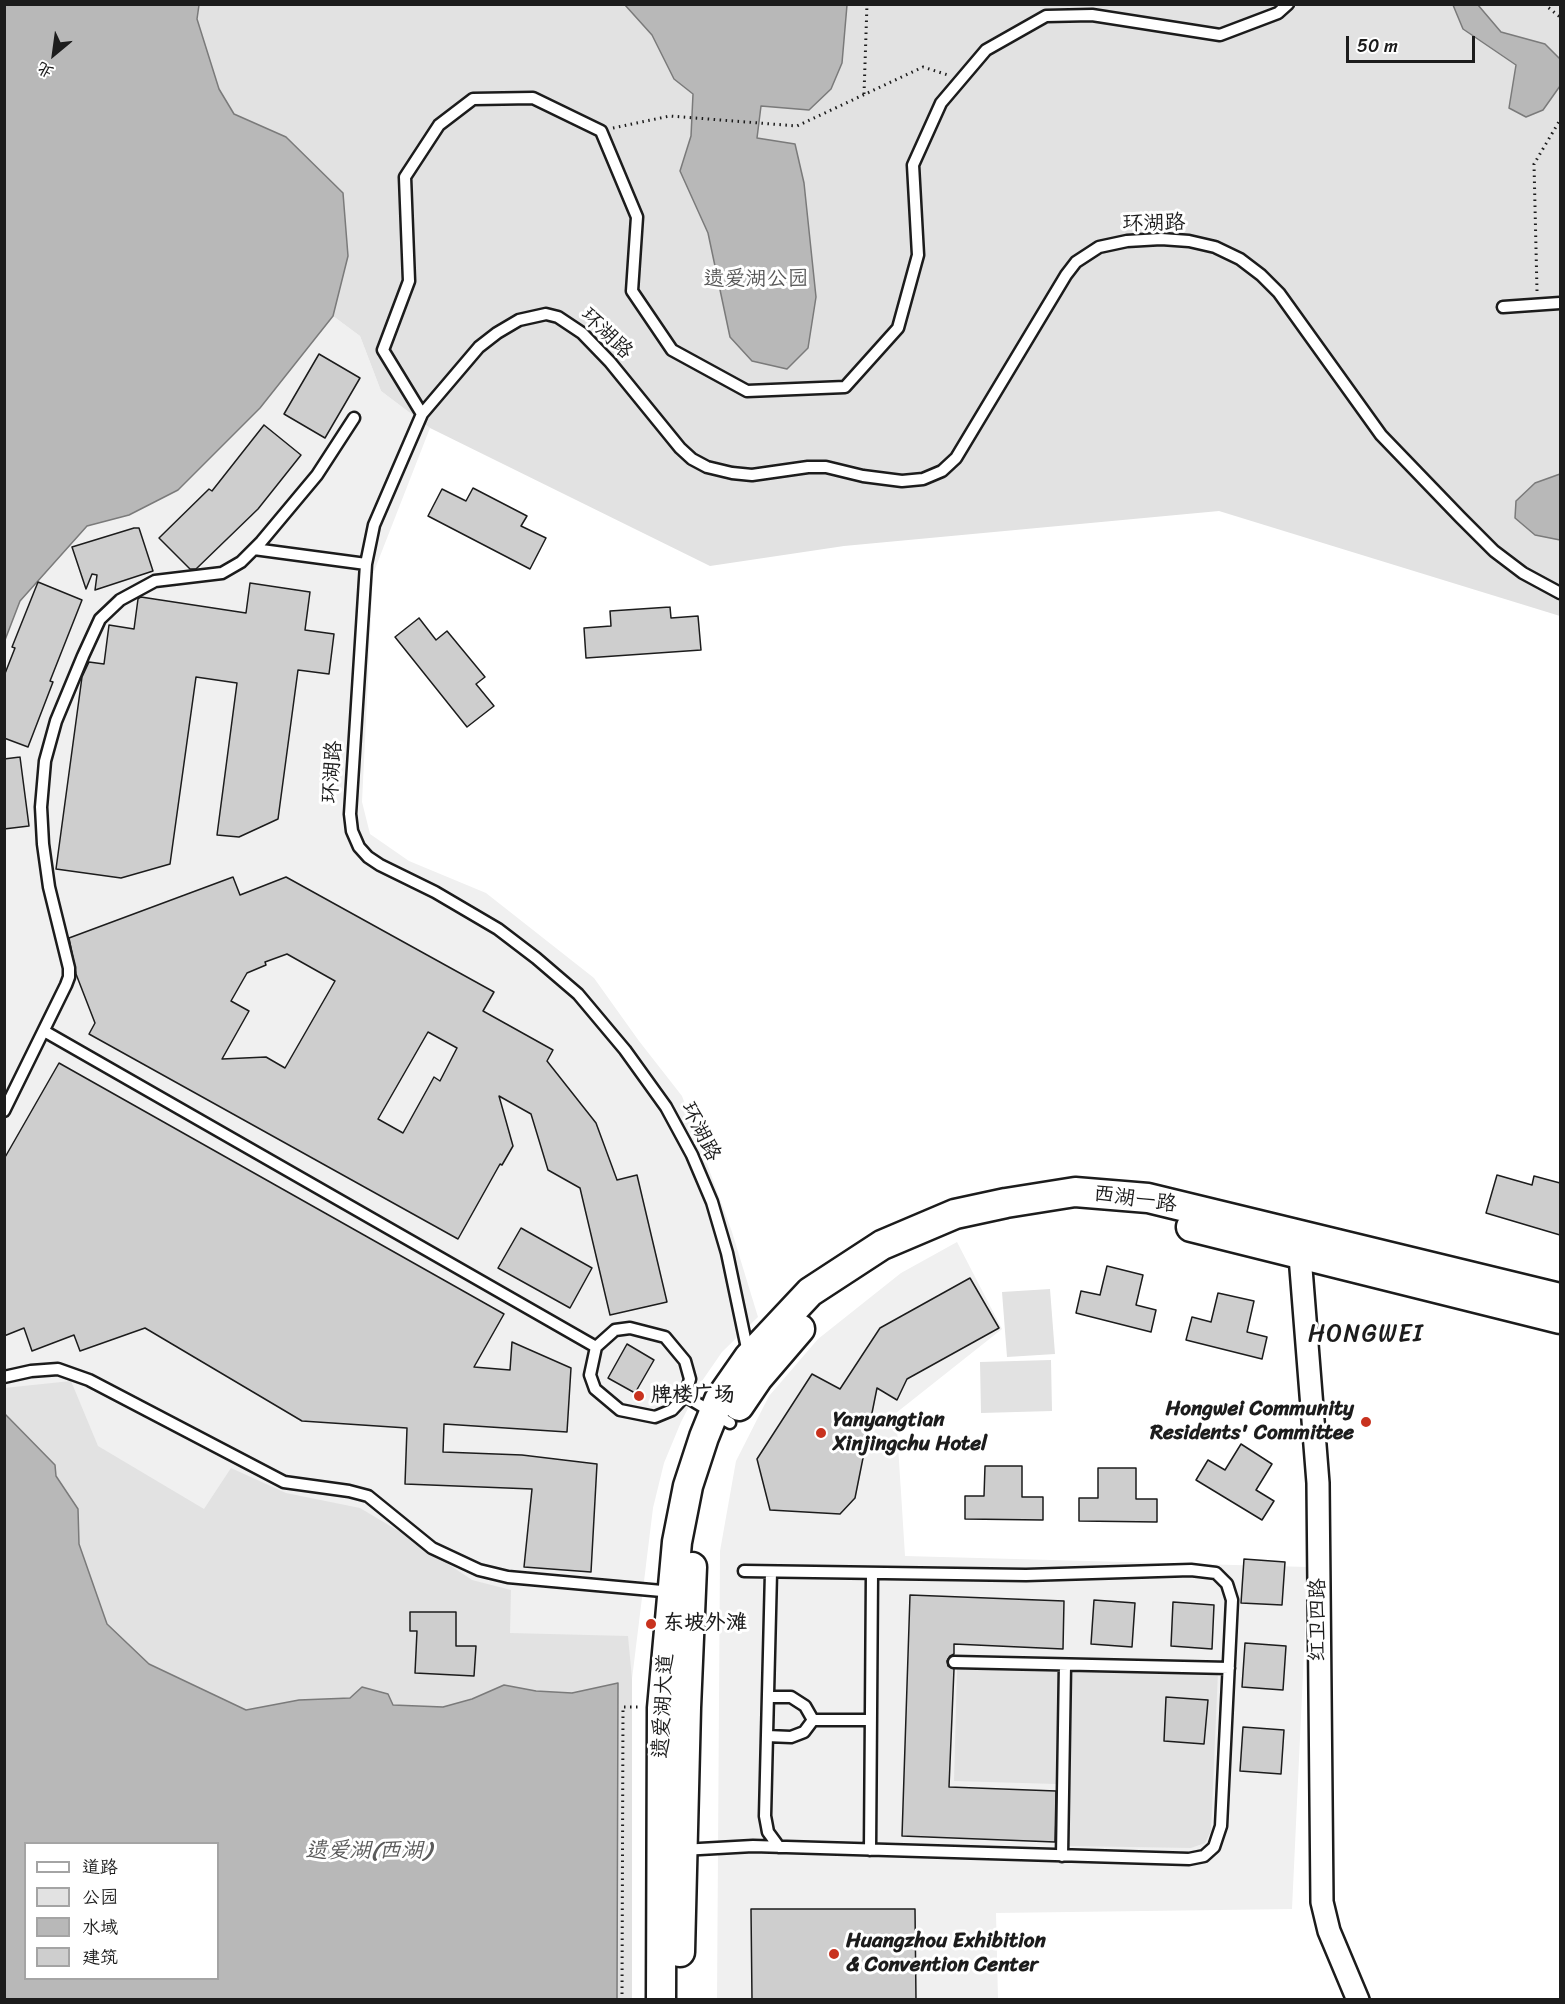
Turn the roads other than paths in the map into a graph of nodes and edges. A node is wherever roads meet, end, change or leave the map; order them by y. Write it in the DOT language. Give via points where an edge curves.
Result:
graph roads {
  1 [pos="1288,4"];
  2 [pos="1060,10"];
  3 [pos="1560,303"];
  4 [pos="1503,308"];
  5 [pos="422,414"];
  6 [pos="354,418"];
  7 [pos="254,549"];
  8 [pos="366,564"];
  9 [pos="1560,593"];
  10 [pos="44,1031"];
  11 [pos="4,1111"];
  12 [pos="1300,1245"];
  13 [pos="1560,1298"];
  14 [pos="1560,1319"];
  15 [pos="596,1347"];
  16 [pos="753,1368"];
  17 [pos="4,1377"];
  18 [pos="685,1396"];
  19 [pos="721,1418"];
  20 [pos="744,1571"];
  21 [pos="771,1572"];
  22 [pos="872,1573"];
  23 [pos="681,1593"];
  24 [pos="954,1662"];
  25 [pos="1065,1665"];
  26 [pos="1229,1668"];
  27 [pos="768,1697"];
  28 [pos="813,1720"];
  29 [pos="871,1720"];
  30 [pos="767,1736"];
  31 [pos="779,1847"];
  32 [pos="682,1850"];
  33 [pos="870,1850"];
  34 [pos="1062,1857"];
  35 [pos="661,2000"];
  36 [pos="680,2000"];
  37 [pos="1358,2000"];
  1 -- 2 [label="lane" via="1278,13 1220,35"];
  2 -- 5 [label="lane" via="986,50 941,103 913,165 918,255 898,328 845,387 747,391 672,350 632,291 637,217 601,130 533,98 473,99 439,125 405,177 409,281 383,350"];
  3 -- 4 [label="lane"];
  5 -- 8 [label="lane, 环湖路" via="374,525"];
  5 -- 9 [label="lane, 环湖路" via="479,347 519,320 546,314 582,333 680,448 707,467 752,475 826,467 902,481 923,479 942,471 956,458 1076,262 1099,247 1127,241 1189,241 1215,247 1261,275 1279,293 1381,435 1494,551"];
  6 -- 7 [label="lane" via="317,475"];
  7 -- 8 [label="lane"];
  7 -- 10 [label="lane" via="222,573 155,581 120,600 100,620 82,656 45,761 43,844 69,977"];
  8 -- 16 [label="lane, 环湖路" via="350,814 359,847 380,865 498,928 578,994 625,1050 666,1107 708,1193 727,1253"];
  10 -- 11 [label="lane"];
  10 -- 15 [label="lane"];
  12 -- 13 [label="main road, 西湖一路"];
  12 -- 14 [label="main road, 西湖一路"];
  12 -- 16 [label="main road, 西湖一路" via="1147,1216 1073,1210 958,1233 887,1263 817,1309"];
  12 -- 37 [label="street, 红卫四路" via="1318,1484 1322,1902 1329,1931"];
  15 -- 18 [label="lane" via="615,1330 630,1328 665,1337 685,1361 690,1379"];
  15 -- 18 [label="lane" via="590,1376 595,1389 620,1410 655,1417 672,1410"];
  16 -- 19 [label="main road, 遗爱湖大道"];
  17 -- 23 [label="lane" via="58,1369 89,1380 284,1482 368,1496 432,1548 479,1570 508,1577"];
  18 -- 19 [label="lane"];
  19 -- 23 [label="main road, 遗爱湖大道"];
  20 -- 21 [label="lane"];
  21 -- 22 [label="lane"];
  21 -- 27 [label="lane"];
  22 -- 26 [label="lane" via="1216,1573 1227,1584 1232,1600"];
  22 -- 29 [label="lane"];
  23 -- 32 [label="main road, 遗爱湖大道"];
  23 -- 35 [label="main road, 遗爱湖大道" via="662,1708"];
  24 -- 25 [label="lane"];
  25 -- 26 [label="lane"];
  25 -- 34 [label="lane"];
  26 -- 34 [label="lane" via="1221,1826 1214,1847 1204,1856 1189,1859"];
  27 -- 28 [label="lane" via="791,1698 805,1706"];
  27 -- 30 [label="lane"];
  28 -- 29 [label="lane"];
  28 -- 30 [label="lane" via="804,1732 791,1737"];
  29 -- 33 [label="lane"];
  30 -- 31 [label="lane" via="765,1816 768,1832"];
  31 -- 32 [label="lane"];
  31 -- 33 [label="lane"];
  32 -- 36 [label="main road, 遗爱湖大道"];
  33 -- 34 [label="lane"];
}
